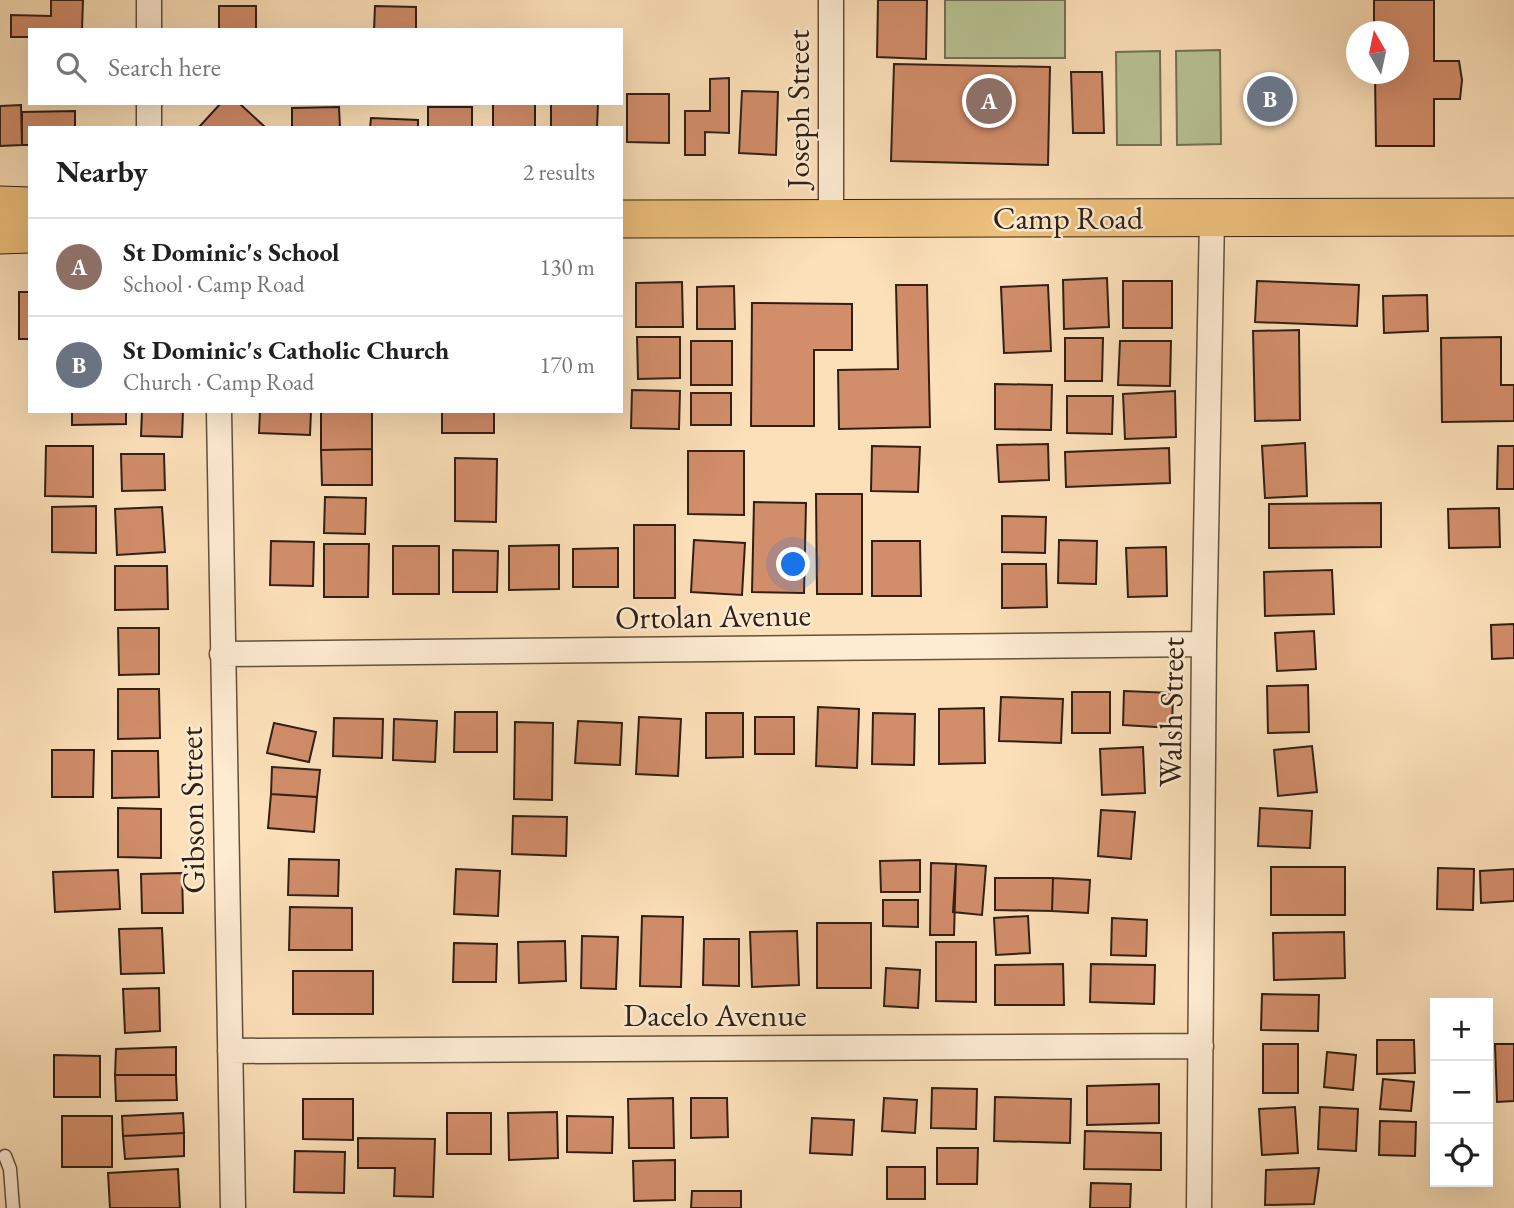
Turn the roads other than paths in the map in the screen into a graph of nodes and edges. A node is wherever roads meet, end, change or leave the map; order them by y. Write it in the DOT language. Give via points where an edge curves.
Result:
graph roads {
  1 [pos="149,0"];
  2 [pos="831,0"];
  3 [pos="149,28"];
  4 [pos="149,105"];
  5 [pos="149,126"];
  6 [pos="0,205"];
  7 [pos="28,206"];
  8 [pos="1212,217"];
  9 [pos="1514,217"];
  10 [pos="623,219"];
  11 [pos="831,219"];
  12 [pos="28,234"];
  13 [pos="0,235"];
  14 [pos="219,413"];
  15 [pos="1204,644"];
  16 [pos="222,654"];
  17 [pos="1201,1046"];
  18 [pos="230,1051"];
  19 [pos="5,1156"];
  20 [pos="13,1208"];
  21 [pos="233,1208"];
  22 [pos="1199,1208"];
  1 -- 3 [label="street"];
  2 -- 11 [label="street, Joseph Street"];
  4 -- 5 [label="street"];
  6 -- 7 [label="main road"];
  8 -- 9 [label="main road, Camp Road"];
  8 -- 11 [label="main road, Camp Road"];
  8 -- 15 [label="street, Walsh Street"];
  10 -- 11 [label="main road, Camp Road"];
  12 -- 13 [label="main road"];
  14 -- 16 [label="street, Gibson Street"];
  15 -- 16 [label="street, Ortolan Avenue"];
  15 -- 17 [label="street, Walsh Street"];
  16 -- 18 [label="street, Gibson Street"];
  17 -- 18 [label="street, Dacelo Avenue"];
  17 -- 22 [label="street, Walsh Street"];
  18 -- 21 [label="street, Gibson Street"];
  19 -- 20 [label="lane"];
}
